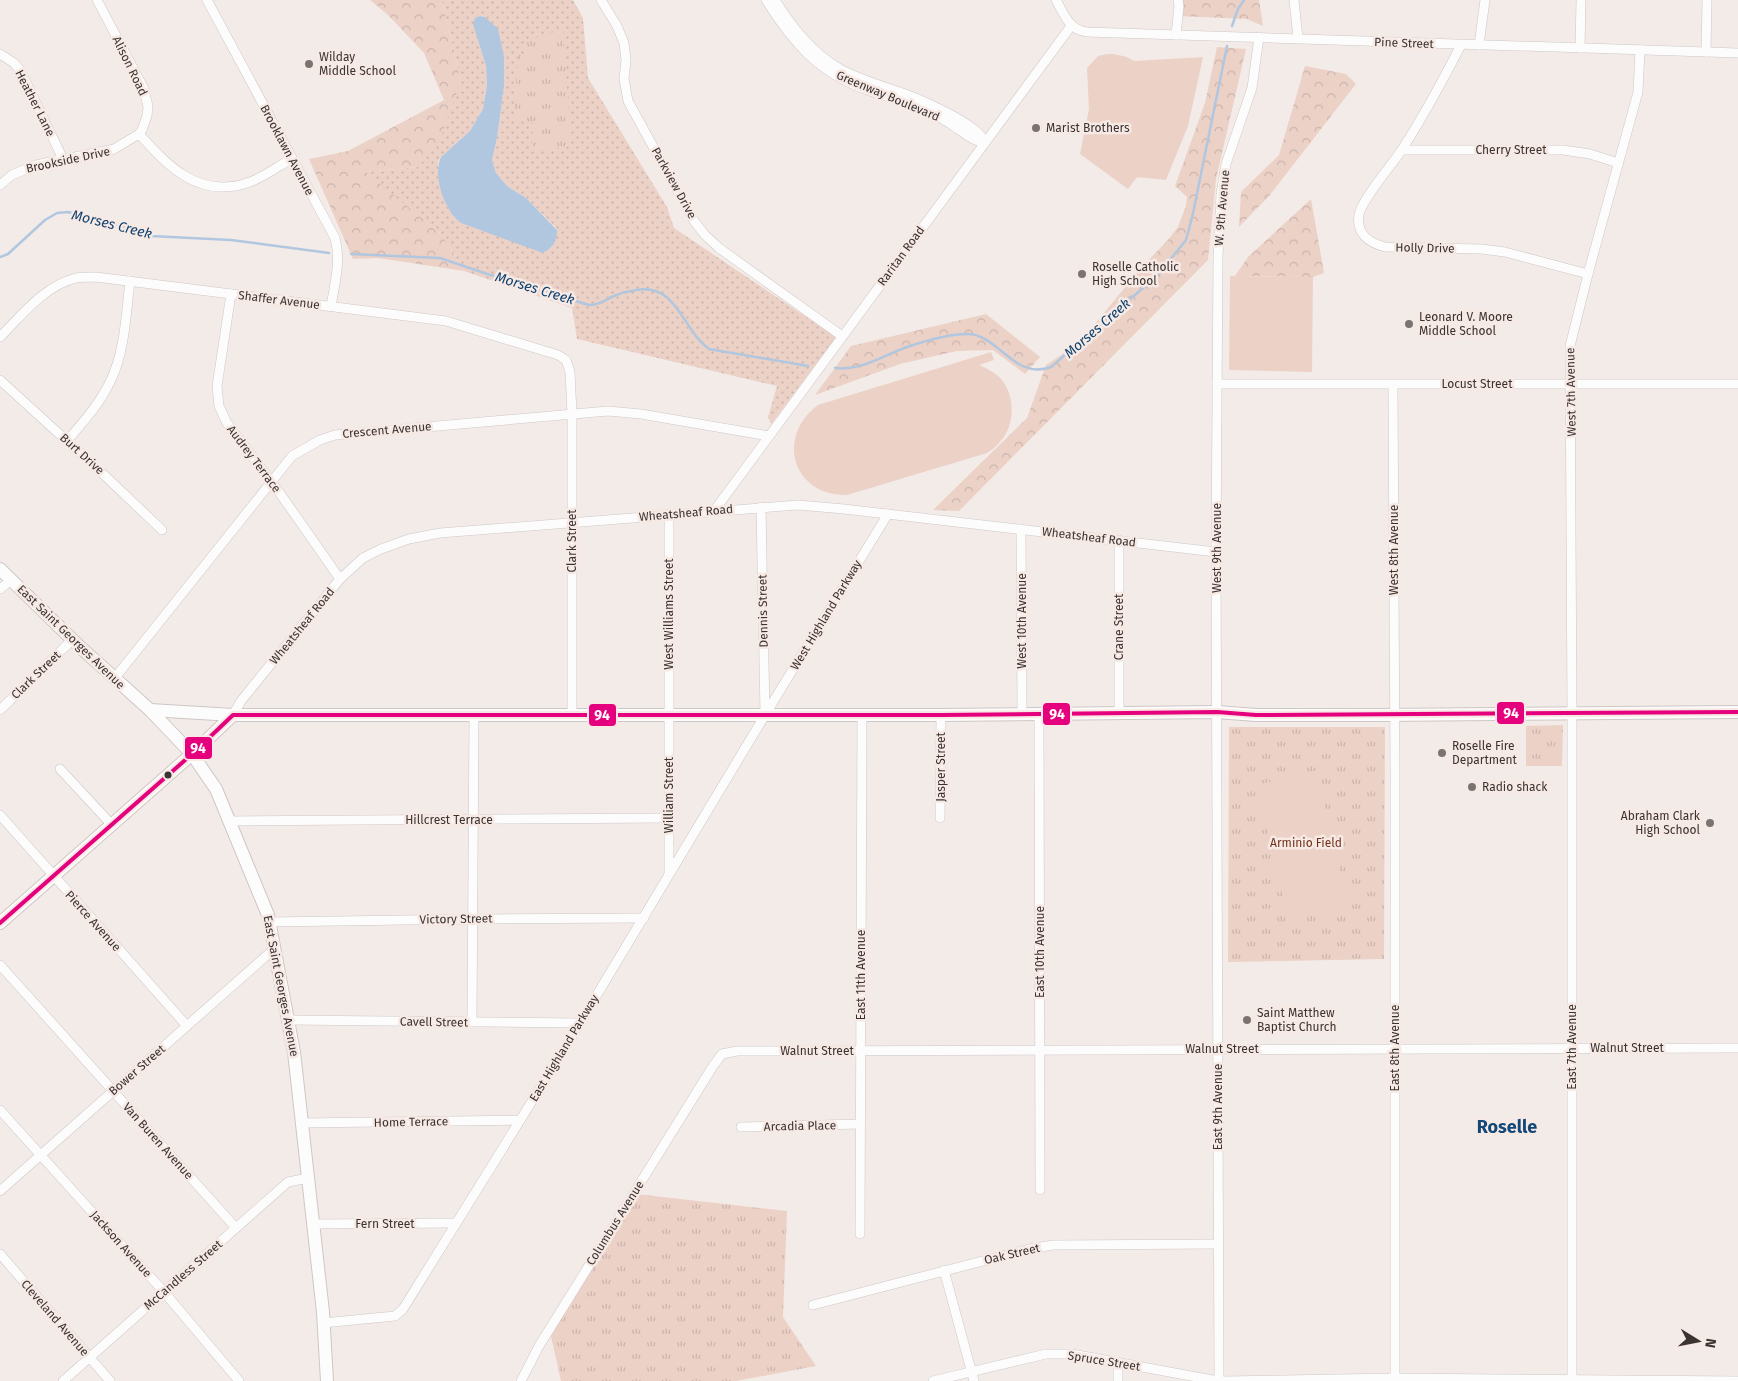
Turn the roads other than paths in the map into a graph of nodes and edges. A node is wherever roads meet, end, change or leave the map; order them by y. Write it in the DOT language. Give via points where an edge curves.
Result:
graph roads {
  1 [pos="97,0"];
  2 [pos="207,0"];
  3 [pos="601,0"];
  4 [pos="766,0"];
  5 [pos="775,0"];
  6 [pos="1056,0"];
  7 [pos="1178,0"];
  8 [pos="1294,0"];
  9 [pos="1485,0"];
  10 [pos="1581,0"];
  11 [pos="1707,0"];
  12 [pos="1071,26"];
  13 [pos="1176,34"];
  14 [pos="1259,37"];
  15 [pos="1298,38"];
  16 [pos="1461,45"];
  17 [pos="1479,45"];
  18 [pos="1580,48"];
  19 [pos="1640,50"];
  20 [pos="1706,52"];
  21 [pos="1738,53"];
  22 [pos="0,54"];
  23 [pos="139,134"];
  24 [pos="985,143"];
  25 [pos="1402,150"];
  26 [pos="63,159"];
  27 [pos="292,159"];
  28 [pos="1618,163"];
  29 [pos="0,185"];
  30 [pos="1588,274"];
  31 [pos="130,281"];
  32 [pos="231,294"];
  33 [pos="331,306"];
  34 [pos="842,336"];
  35 [pos="0,338"];
  36 [pos="568,366"];
  37 [pos="0,380"];
  38 [pos="1217,384"];
  39 [pos="1738,384"];
  40 [pos="1393,385"];
  41 [pos="1571,385"];
  42 [pos="572,414"];
  43 [pos="769,436"];
  44 [pos="67,441"];
  45 [pos="272,482"];
  46 [pos="761,507"];
  47 [pos="714,511"];
  48 [pos="669,514"];
  49 [pos="888,514"];
  50 [pos="572,522"];
  51 [pos="1021,529"];
  52 [pos="162,530"];
  53 [pos="1119,540"];
  54 [pos="1216,552"];
  55 [pos="0,569"];
  56 [pos="340,579"];
  57 [pos="11,580"];
  58 [pos="0,589"];
  59 [pos="72,640"];
  60 [pos="114,679"];
  61 [pos="0,710"];
  62 [pos="150,710"];
  63 [pos="1217,712"];
  64 [pos="1572,712"];
  65 [pos="1738,712"];
  66 [pos="1022,713"];
  67 [pos="1039,713"];
  68 [pos="1118,713"];
  69 [pos="474,714"];
  70 [pos="669,714"];
  71 [pos="1394,714"];
  72 [pos="233,715"];
  73 [pos="572,715"];
  74 [pos="765,715"];
  75 [pos="862,715"];
  76 [pos="941,715"];
  77 [pos="192,754"];
  78 [pos="60,769"];
  79 [pos="0,815"];
  80 [pos="669,818"];
  81 [pos="940,818"];
  82 [pos="474,820"];
  83 [pos="229,821"];
  84 [pos="112,825"];
  85 [pos="53,876"];
  86 [pos="669,876"];
  87 [pos="644,918"];
  88 [pos="474,919"];
  89 [pos="269,922"];
  90 [pos="0,923"];
  91 [pos="274,949"];
  92 [pos="0,965"];
  93 [pos="288,1020"];
  94 [pos="472,1022"];
  95 [pos="580,1023"];
  96 [pos="187,1026"];
  97 [pos="1395,1048"];
  98 [pos="1572,1048"];
  99 [pos="1738,1048"];
  100 [pos="1218,1049"];
  101 [pos="1040,1050"];
  102 [pos="860,1051"];
  103 [pos="713,1066"];
  104 [pos="113,1091"];
  105 [pos="0,1110"];
  106 [pos="520,1120"];
  107 [pos="302,1124"];
  108 [pos="860,1124"];
  109 [pos="741,1127"];
  110 [pos="41,1155"];
  111 [pos="308,1178"];
  112 [pos="1040,1190"];
  113 [pos="0,1191"];
  114 [pos="313,1224"];
  115 [pos="456,1224"];
  116 [pos="236,1228"];
  117 [pos="860,1234"];
  118 [pos="1218,1244"];
  119 [pos="0,1254"];
  120 [pos="944,1270"];
  121 [pos="164,1292"];
  122 [pos="813,1305"];
  123 [pos="324,1323"];
  124 [pos="90,1357"];
  125 [pos="1118,1362"];
  126 [pos="972,1372"];
  127 [pos="1395,1380"];
  128 [pos="1572,1380"];
  129 [pos="1738,1380"];
  130 [pos="63,1381"];
  131 [pos="110,1381"];
  132 [pos="239,1381"];
  133 [pos="327,1381"];
  134 [pos="521,1381"];
  135 [pos="933,1381"];
  136 [pos="974,1381"];
  137 [pos="1118,1381"];
  138 [pos="1218,1381"];
  139 [pos="1224,1381"];
  1 -- 23 [label="street, Alison Road" via="146,96 147,116"];
  2 -- 27 [label="street, Brooklawn Avenue"];
  3 -- 34 [label="street, Parkview Drive" via="624,43 628,101 694,220 720,248"];
  4 -- 24 [label="street, Greenway Boulevard" via="796,44 827,70 866,90 925,110 976,142"];
  5 -- 24 [label="street, Greenway Boulevard" via="803,39 831,63 867,82 938,108 982,135"];
  6 -- 12 [label="street"];
  7 -- 13 [label="street"];
  8 -- 15 [label="street"];
  9 -- 17 [label="street"];
  10 -- 18 [label="street"];
  11 -- 20 [label="street"];
  12 -- 13 [label="street, Pine Street" via="1087,32"];
  12 -- 24 [label="street, Raritan Road"];
  13 -- 14 [label="street, Pine Street"];
  14 -- 15 [label="street, Pine Street"];
  14 -- 38 [label="street, W. 9th Avenue" via="1254,79 1226,164 1222,194"];
  15 -- 16 [label="street, Pine Street"];
  16 -- 17 [label="street, Pine Street"];
  16 -- 25 [label="street, Holly Drive"];
  17 -- 18 [label="street, Pine Street"];
  18 -- 19 [label="street, Pine Street"];
  19 -- 20 [label="street, Pine Street"];
  19 -- 28 [label="street, West 7th Avenue" via="1638,92"];
  20 -- 21 [label="street, Pine Street"];
  22 -- 26 [label="street, Heather Lane" via="20,70"];
  23 -- 26 [label="street, Brookside Drive" via="114,150"];
  23 -- 27 [label="street" via="172,168 188,178 213,185 249,182"];
  24 -- 34 [label="street, Raritan Road"];
  25 -- 28 [label="street, Cherry Street" via="1563,150"];
  25 -- 30 [label="street, Holly Drive" via="1360,208 1359,227 1373,243 1392,248 1505,252"];
  26 -- 29 [label="street, Brookside Drive" via="19,170"];
  27 -- 33 [label="street, Brooklawn Avenue" via="338,251"];
  28 -- 30 [label="street, West 7th Avenue"];
  30 -- 41 [label="street, West 7th Avenue" via="1571,340"];
  31 -- 32 [label="street, Shaffer Avenue"];
  31 -- 35 [label="street, Shaffer Avenue" via="76,278 36,300"];
  31 -- 44 [label="street" via="120,355 110,382 95,409"];
  32 -- 33 [label="street, Shaffer Avenue"];
  32 -- 45 [label="street, Audrey Terrace" via="217,386 219,406 227,423"];
  33 -- 36 [label="street, Shaffer Avenue" via="446,321 558,355 566,360"];
  34 -- 43 [label="street, Raritan Road"];
  36 -- 42 [label="street, Clark Street"];
  37 -- 44 [label="street, Burt Drive"];
  38 -- 40 [label="street, Locust Street"];
  38 -- 54 [label="street, West 9th Avenue"];
  39 -- 41 [label="street, Locust Street"];
  40 -- 41 [label="street, Locust Street"];
  40 -- 71 [label="street, West 8th Avenue"];
  41 -- 64 [label="street, West 7th Avenue"];
  42 -- 43 [label="street, Crescent Avenue" via="608,411 641,414"];
  42 -- 45 [label="street, Crescent Avenue" via="335,435 292,456"];
  42 -- 50 [label="street, Clark Street"];
  43 -- 47 [label="street, Raritan Road"];
  44 -- 52 [label="street, Burt Drive"];
  45 -- 56 [label="street, Audrey Terrace"];
  45 -- 60 [label="street, Crescent Avenue"];
  46 -- 47 [label="street, Wheatsheaf Road"];
  46 -- 49 [label="street, Wheatsheaf Road" via="798,505"];
  46 -- 74 [label="street, Dennis Street"];
  47 -- 48 [label="street, Wheatsheaf Road"];
  48 -- 50 [label="street, Wheatsheaf Road"];
  48 -- 70 [label="street, West Williams Street"];
  49 -- 51 [label="street, Wheatsheaf Road"];
  49 -- 74 [label="street, West Highland Parkway"];
  50 -- 56 [label="street, Wheatsheaf Road" via="440,533 409,539 363,558"];
  50 -- 73 [label="street, Clark Street"];
  51 -- 53 [label="street, Wheatsheaf Road"];
  51 -- 66 [label="street, West 10th Avenue"];
  53 -- 54 [label="street, Wheatsheaf Road"];
  53 -- 68 [label="street, Crane Street"];
  54 -- 63 [label="street, West 9th Avenue"];
  55 -- 57 [label="street, East Saint Georges Avenue"];
  56 -- 72 [label="street, Wheatsheaf Road"];
  57 -- 58 [label="street"];
  57 -- 59 [label="street, East Saint Georges Avenue"];
  59 -- 60 [label="street, East Saint Georges Avenue"];
  59 -- 61 [label="street, Clark Street"];
  60 -- 62 [label="street, East Saint Georges Avenue"];
  62 -- 72 [label="street"];
  62 -- 77 [label="street, East Saint Georges Avenue"];
  63 -- 68 [label="street"];
  63 -- 71 [label="street" via="1256,715"];
  63 -- 100 [label="street, East 9th Avenue"];
  64 -- 65 [label="street"];
  64 -- 71 [label="street"];
  64 -- 98 [label="street, East 7th Avenue"];
  66 -- 67 [label="street"];
  66 -- 76 [label="street"];
  67 -- 68 [label="street"];
  67 -- 101 [label="street, East 10th Avenue"];
  69 -- 72 [label="street"];
  69 -- 73 [label="street"];
  69 -- 82 [label="street"];
  70 -- 73 [label="street"];
  70 -- 74 [label="street"];
  70 -- 80 [label="street, William Street"];
  71 -- 97 [label="street, East 8th Avenue"];
  72 -- 77 [label="street"];
  74 -- 75 [label="street"];
  74 -- 86 [label="street, East Highland Parkway"];
  75 -- 76 [label="street"];
  75 -- 102 [label="street, East 11th Avenue"];
  76 -- 81 [label="street, Jasper Street"];
  77 -- 83 [label="street, East Saint Georges Avenue" via="216,789"];
  77 -- 84 [label="street"];
  78 -- 84 [label="street"];
  79 -- 85 [label="street, Pierce Avenue"];
  80 -- 82 [label="street, Hillcrest Terrace"];
  80 -- 86 [label="street, William Street"];
  82 -- 83 [label="street, Hillcrest Terrace"];
  82 -- 88 [label="street"];
  83 -- 89 [label="street, East Saint Georges Avenue"];
  84 -- 85 [label="street"];
  85 -- 90 [label="street"];
  85 -- 96 [label="street, Pierce Avenue"];
  86 -- 87 [label="street, East Highland Parkway"];
  87 -- 88 [label="street, Victory Street"];
  87 -- 95 [label="street, East Highland Parkway"];
  88 -- 89 [label="street, Victory Street"];
  88 -- 94 [label="street"];
  89 -- 91 [label="street, East Saint Georges Avenue"];
  91 -- 93 [label="street, East Saint Georges Avenue"];
  91 -- 96 [label="street, Bower Street"];
  92 -- 104 [label="street, Van Buren Avenue"];
  93 -- 94 [label="street, Cavell Street"];
  93 -- 107 [label="street, East Saint Georges Avenue"];
  94 -- 95 [label="street, Cavell Street"];
  95 -- 106 [label="street, East Highland Parkway"];
  96 -- 104 [label="street, Bower Street"];
  97 -- 98 [label="street, Walnut Street"];
  97 -- 100 [label="street, Walnut Street"];
  97 -- 127 [label="street, East 8th Avenue"];
  98 -- 99 [label="street, Walnut Street"];
  98 -- 128 [label="street, East 7th Avenue"];
  100 -- 101 [label="street, Walnut Street"];
  100 -- 118 [label="street, East 9th Avenue"];
  101 -- 102 [label="street, Walnut Street"];
  101 -- 112 [label="street, East 10th Avenue"];
  102 -- 103 [label="street, Walnut Street" via="737,1051 722,1054"];
  102 -- 108 [label="street, East 11th Avenue"];
  103 -- 134 [label="street, Columbus Avenue" via="539,1346"];
  104 -- 110 [label="street, Bower Street"];
  104 -- 116 [label="street, Van Buren Avenue"];
  105 -- 110 [label="street, Jackson Avenue"];
  106 -- 107 [label="street, Home Terrace"];
  106 -- 115 [label="street, East Highland Parkway"];
  107 -- 111 [label="street, East Saint Georges Avenue"];
  108 -- 109 [label="street, Arcadia Place"];
  108 -- 117 [label="street, East 11th Avenue"];
  110 -- 113 [label="street, Bower Street"];
  110 -- 121 [label="street, Jackson Avenue"];
  111 -- 114 [label="street, East Saint Georges Avenue"];
  111 -- 116 [label="street, McCandless Street" via="288,1182"];
  114 -- 115 [label="street, Fern Street"];
  114 -- 123 [label="street, East Saint Georges Avenue"];
  115 -- 123 [label="street, East Highland Parkway" via="403,1309 395,1316"];
  116 -- 121 [label="street, McCandless Street"];
  118 -- 120 [label="street, Oak Street" via="1053,1245"];
  118 -- 138 [label="street, East 9th Avenue"];
  119 -- 124 [label="street, Cleveland Avenue"];
  120 -- 122 [label="street, Oak Street"];
  120 -- 126 [label="street"];
  121 -- 124 [label="street, McCandless Street"];
  121 -- 132 [label="street, Jackson Avenue"];
  123 -- 133 [label="street, East Saint Georges Avenue"];
  124 -- 130 [label="street, McCandless Street"];
  124 -- 131 [label="street, Cleveland Avenue"];
  125 -- 126 [label="street, Spruce Street" via="1072,1354 1046,1354"];
  125 -- 137 [label="street"];
  125 -- 138 [label="street, Spruce Street"];
  126 -- 135 [label="street, Spruce Street"];
  126 -- 136 [label="street"];
  127 -- 128 [label="street"];
  127 -- 139 [label="street"];
  128 -- 129 [label="street"];
}
